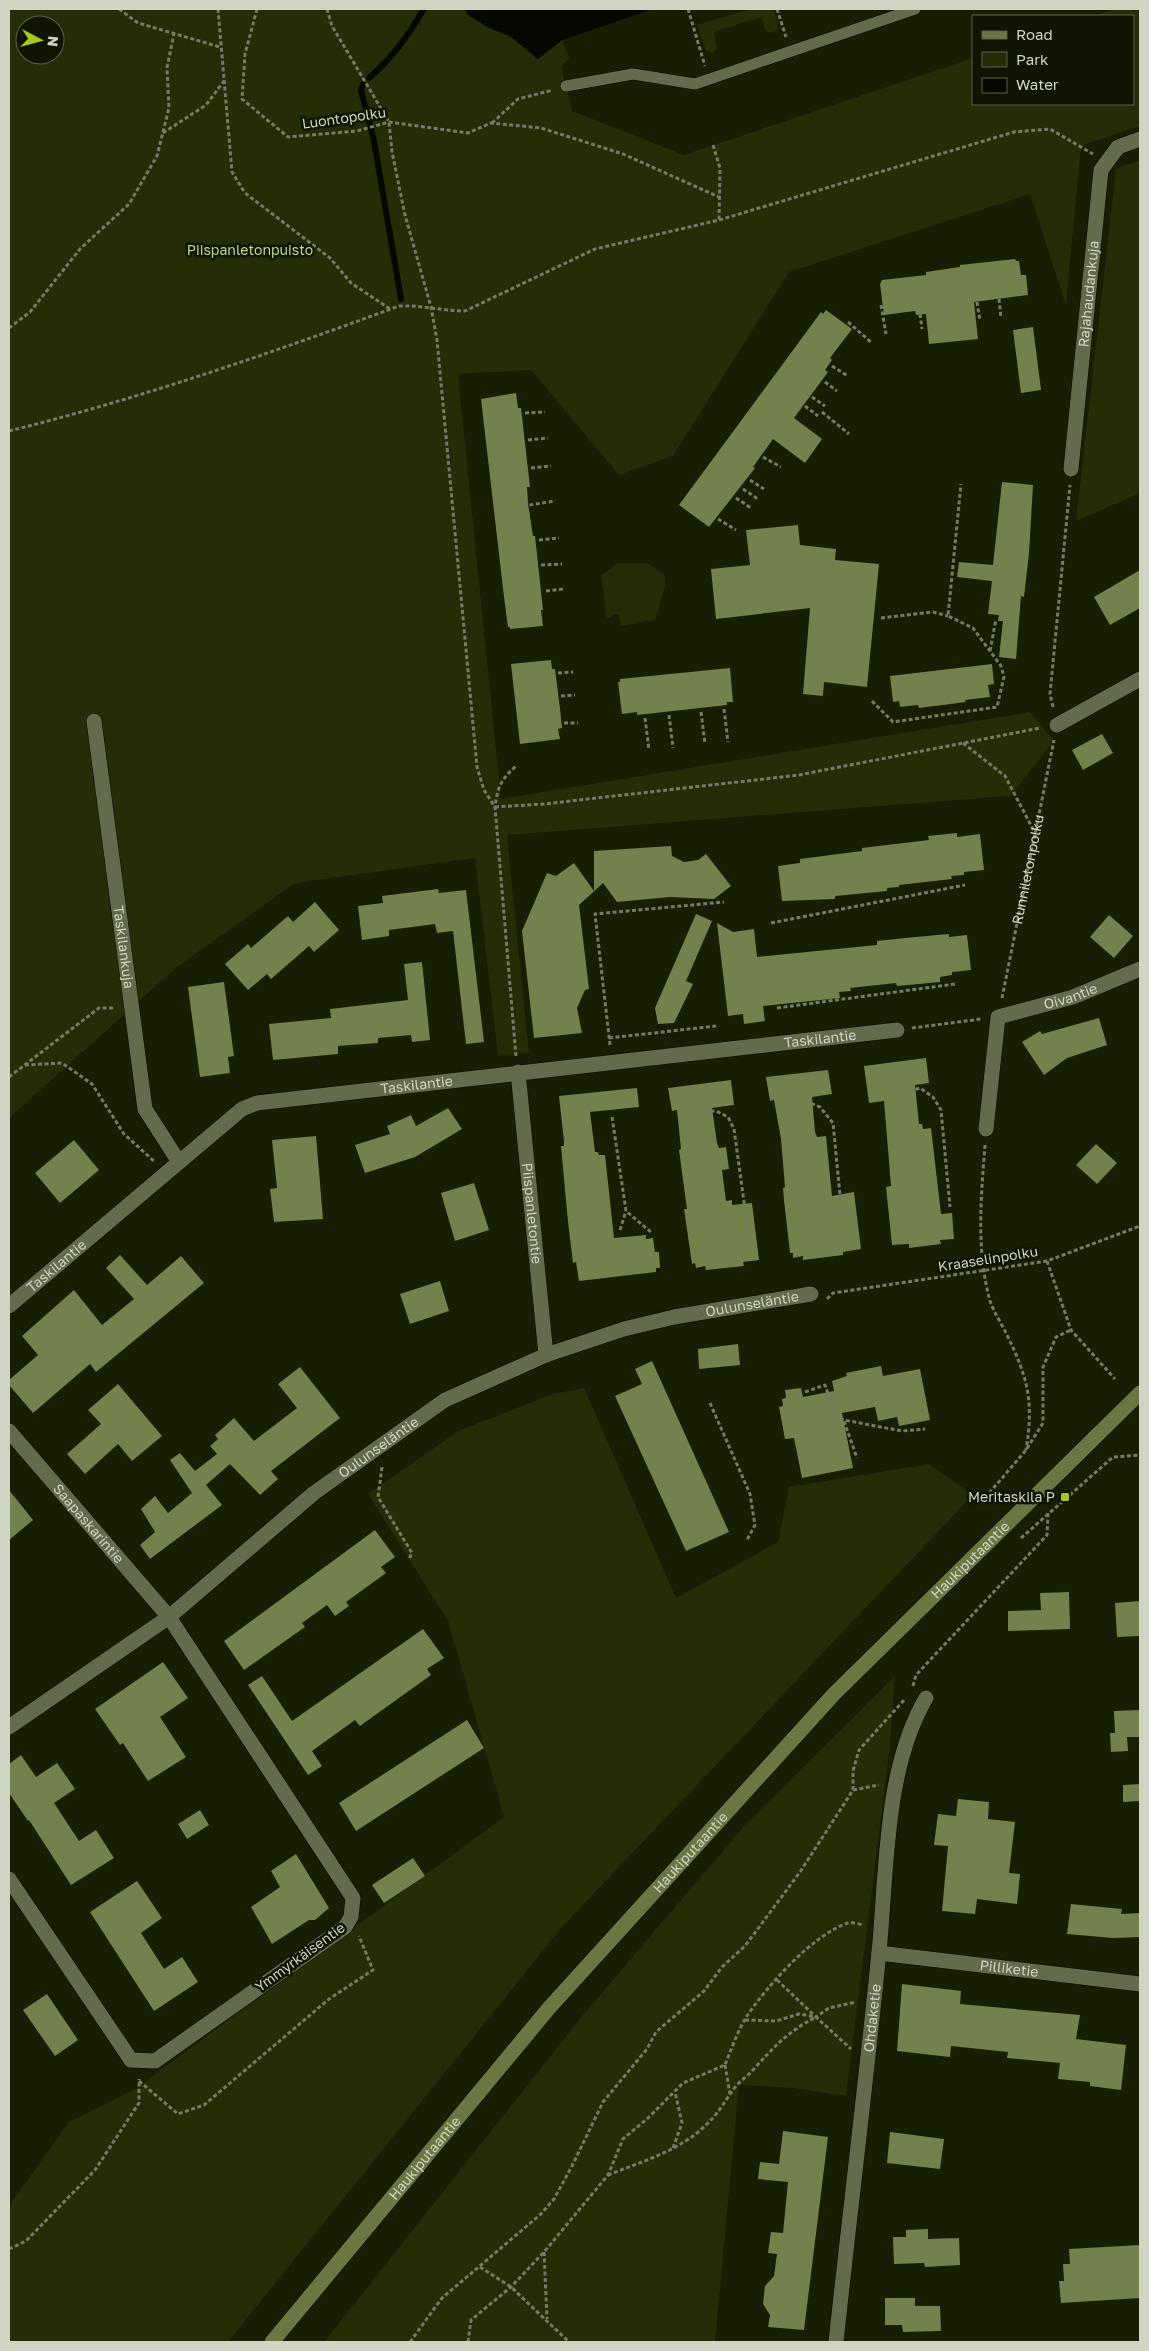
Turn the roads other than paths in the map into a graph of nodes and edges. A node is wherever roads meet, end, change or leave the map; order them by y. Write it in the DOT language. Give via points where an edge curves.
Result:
graph roads {
  1 [pos="915,9"];
  2 [pos="566,86"];
  3 [pos="1140,140"];
  4 [pos="1071,469"];
  5 [pos="1140,679"];
  6 [pos="94,721"];
  7 [pos="1057,725"];
  8 [pos="1140,969"];
  9 [pos="896,1030"];
  10 [pos="518,1072"];
  11 [pos="986,1129"];
  12 [pos="179,1162"];
  13 [pos="810,1294"];
  14 [pos="9,1306"];
  15 [pos="546,1355"];
  16 [pos="1140,1393"];
  17 [pos="9,1430"];
  18 [pos="169,1617"];
  19 [pos="919,1695"];
  20 [pos="9,1727"];
  21 [pos="9,1879"];
  22 [pos="879,1952"];
  23 [pos="1140,1984"];
  24 [pos="272,2342"];
  25 [pos="836,2342"];
  1 -- 2 [label="lane" via="694,84 633,74"];
  3 -- 4 [label="street, Rajahaudankuja" via="1118,147 1101,170"];
  5 -- 7 [label="street"];
  6 -- 12 [label="street, Taskilankuja" via="145,1109"];
  8 -- 11 [label="street, Oivantie" via="1073,997 998,1017"];
  9 -- 10 [label="street, Taskilantie"];
  10 -- 12 [label="street, Taskilantie" via="257,1103 242,1109"];
  10 -- 15 [label="street, Piispanletontie"];
  12 -- 14 [label="street, Taskilantie"];
  13 -- 15 [label="street, Oulunseläntie" via="674,1317 624,1329"];
  15 -- 18 [label="street, Oulunseläntie" via="445,1400 314,1493"];
  16 -- 24 [label="main road, Haukiputaantie" via="834,1694 550,2008"];
  17 -- 18 [label="street, Saapaskarintie"];
  18 -- 20 [label="street, Oulunseläntie"];
  18 -- 21 [label="street, Ymmyrkäisentie" via="353,1898 351,1917 345,1927 155,2061 131,2060"];
  19 -- 22 [label="street, Ohdaketie" via="891,1807"];
  22 -- 23 [label="street, Pilliketie"];
  22 -- 25 [label="street, Ohdaketie"];
}
